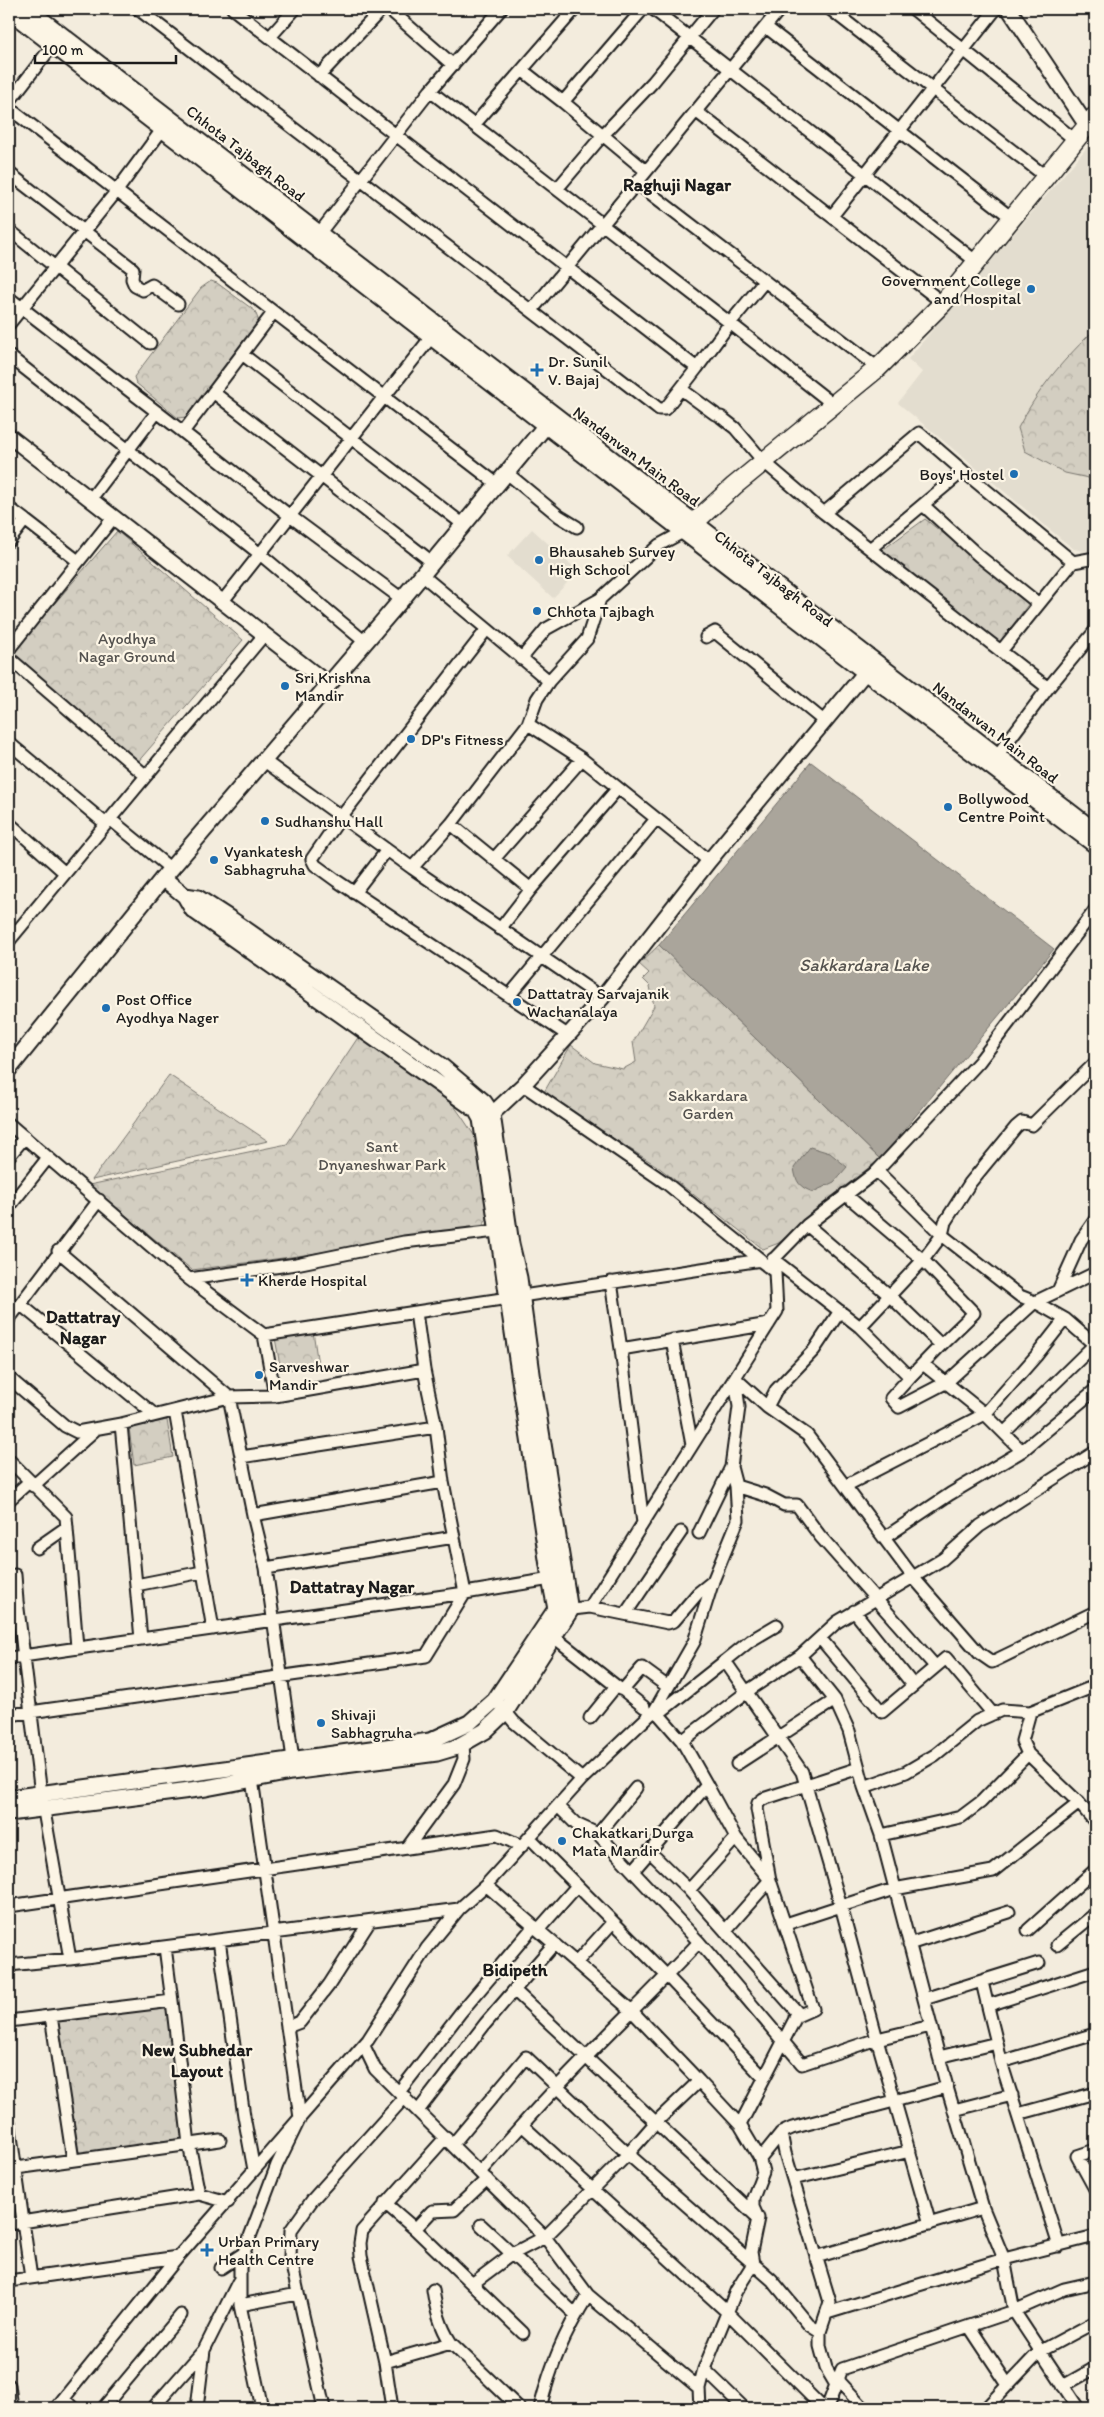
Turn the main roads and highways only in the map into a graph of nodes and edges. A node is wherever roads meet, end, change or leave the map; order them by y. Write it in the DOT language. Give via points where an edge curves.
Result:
graph roads {
  1 [pos="28,9"];
  2 [pos="9,11"];
  3 [pos="1091,121"];
  4 [pos="167,123"];
  5 [pos="436,331"];
  6 [pos="550,420"];
  7 [pos="690,526"];
  8 [pos="870,666"];
  9 [pos="994,760"];
  10 [pos="1095,831"];
  11 [pos="1095,846"];
  12 [pos="167,874"];
  13 [pos="9,1069"];
  14 [pos="496,1182"];
  15 [pos="515,1297"];
  16 [pos="563,1610"];
  17 [pos="501,1706"];
  18 [pos="9,1798"];
  19 [pos="43,1801"];
  20 [pos="9,1813"];
  1 -- 4 [label="main road, Chhota Tajbagh Road"];
  2 -- 4 [label="main road"];
  3 -- 7 [label="main road" via="943,303 878,368 763,461"];
  4 -- 5 [label="main road, Chhota Tajbagh Road"];
  5 -- 6 [label="main road, Nandanvan Main Road"];
  6 -- 7 [label="main road, Nandanvan Main Road"];
  6 -- 12 [label="main road"];
  7 -- 8 [label="main road, Chhota Tajbagh Road"];
  8 -- 9 [label="main road, Nandanvan Main Road"];
  9 -- 10 [label="main road, Nandanvan Main Road"];
  9 -- 11 [label="main road"];
  12 -- 13 [label="main road"];
  12 -- 14 [label="main road" via="193,910 350,1012 487,1116"];
  14 -- 15 [label="main road" via="510,1244"];
  14 -- 15 [label="main road" via="496,1231"];
  15 -- 16 [label="main road" via="550,1578"];
  15 -- 16 [label="main road" via="566,1578"];
  16 -- 17 [label="main road"];
  16 -- 17 [label="main road" via="554,1637 515,1693"];
  17 -- 19 [label="main road" via="430,1741 250,1765"];
  17 -- 19 [label="main road" via="485,1731 463,1744 437,1752 291,1772 252,1781"];
  18 -- 19 [label="main road"];
  19 -- 20 [label="main road"];
}
